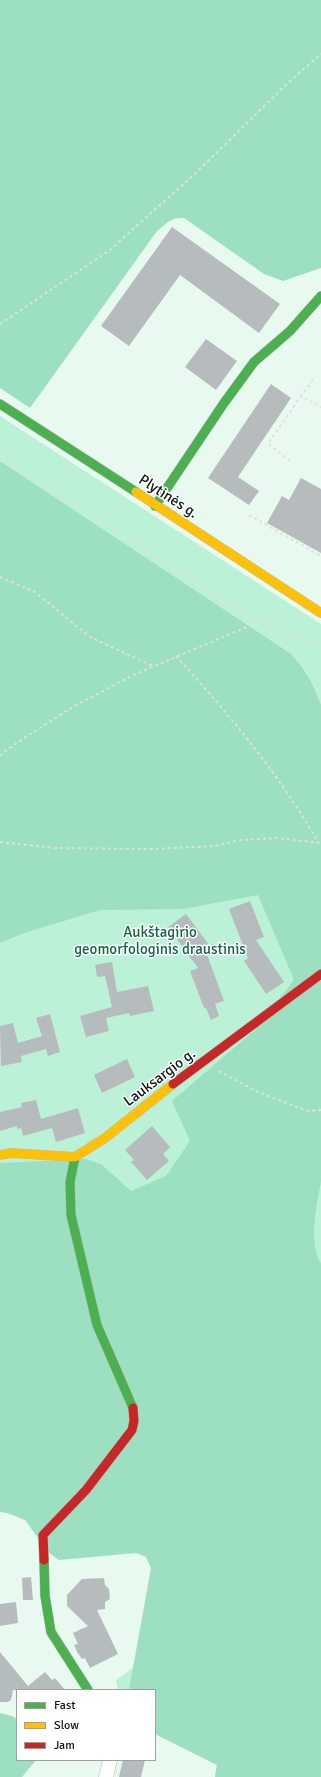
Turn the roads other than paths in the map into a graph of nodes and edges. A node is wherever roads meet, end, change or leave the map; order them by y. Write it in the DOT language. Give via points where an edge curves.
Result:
graph roads {
  1 [pos="321,296"];
  2 [pos="0,404"];
  3 [pos="155,506"];
  4 [pos="321,613"];
  5 [pos="321,974"];
  6 [pos="0,1155"];
  7 [pos="75,1158"];
  8 [pos="87,1689"];
  9 [pos="110,1761"];
  10 [pos="106,1777"];
  1 -- 3 [label="street" via="290,332 254,362"];
  2 -- 3 [label="street, Plytinės g."];
  3 -- 4 [label="street, Plytinės g."];
  5 -- 7 [label="street, Lauksargio g." via="169,1087 106,1138"];
  6 -- 7 [label="street" via="11,1153"];
  7 -- 8 [label="street" via="70,1182 71,1215 97,1325 134,1409 132,1430 86,1490 43,1535 44,1574 51,1632"];
  9 -- 10 [label="street"];
}
